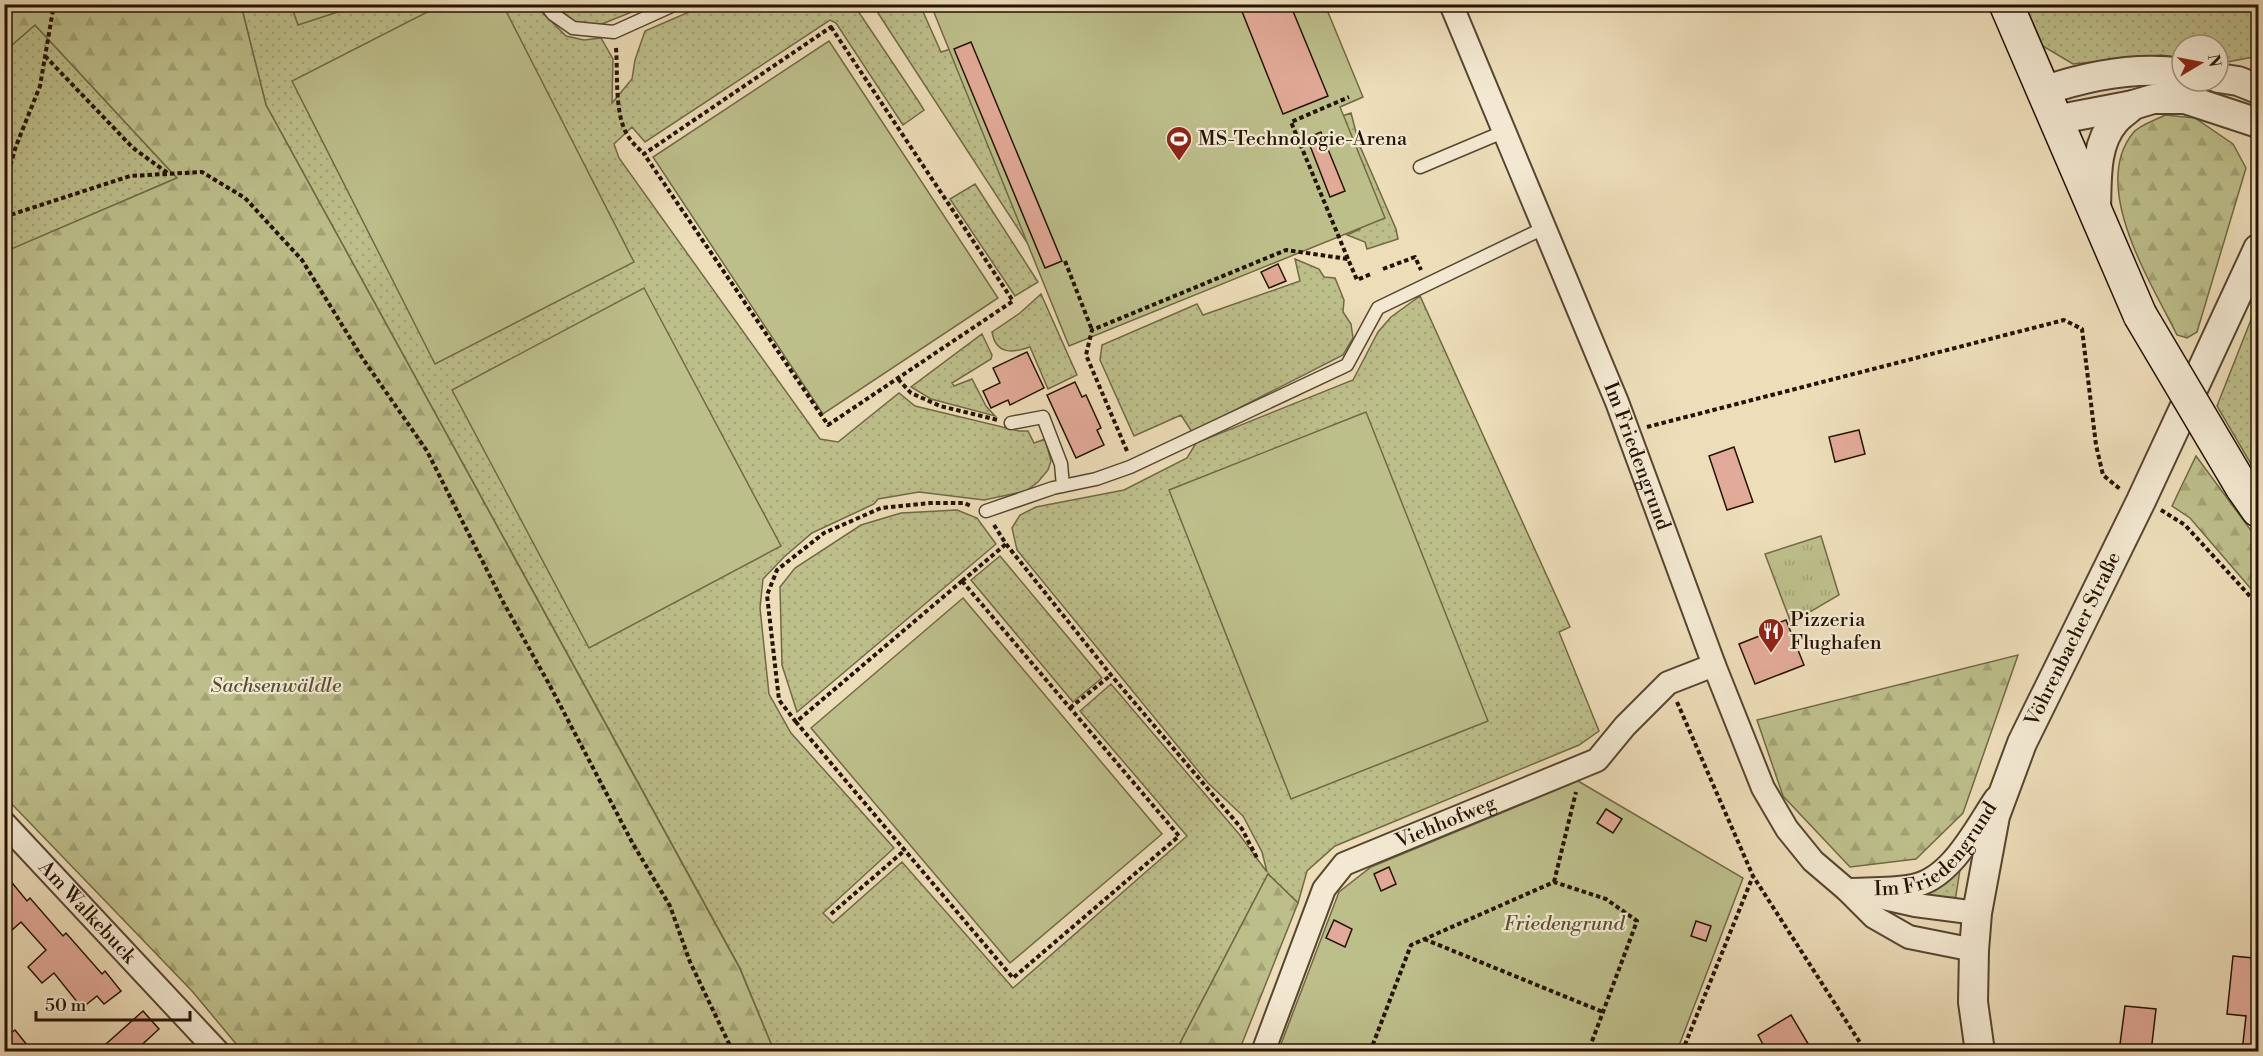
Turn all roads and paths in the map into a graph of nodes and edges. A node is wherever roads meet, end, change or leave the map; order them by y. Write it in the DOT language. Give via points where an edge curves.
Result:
graph roads {
  1 [pos="54,4"];
  2 [pos="546,4"];
  3 [pos="676,4"];
  4 [pos="1450,4"];
  5 [pos="2006,4"];
  6 [pos="614,32"];
  7 [pos="45,56"];
  8 [pos="2170,73"];
  9 [pos="1349,97"];
  10 [pos="2133,105"];
  11 [pos="2049,106"];
  12 [pos="2259,123"];
  13 [pos="1503,132"];
  14 [pos="644,154"];
  15 [pos="1420,167"];
  16 [pos="169,174"];
  17 [pos="4,187"];
  18 [pos="2096,214"];
  19 [pos="4,217"];
  20 [pos="1544,228"];
  21 [pos="2259,249"];
  22 [pos="1348,259"];
  23 [pos="1065,261"];
  24 [pos="1383,269"];
  25 [pos="1371,274"];
  26 [pos="1427,284"];
  27 [pos="1092,330"];
  28 [pos="897,379"];
  29 [pos="1011,423"];
  30 [pos="1629,432"];
  31 [pos="1134,465"];
  32 [pos="1063,486"];
  33 [pos="2250,499"];
  34 [pos="2141,501"];
  35 [pos="986,511"];
  36 [pos="1006,544"];
  37 [pos="962,581"];
  38 [pos="2259,605"];
  39 [pos="1714,665"];
  40 [pos="1111,675"];
  41 [pos="1668,683"];
  42 [pos="1070,708"];
  43 [pos="796,722"];
  44 [pos="1579,767"];
  45 [pos="2008,782"];
  46 [pos="4,824"];
  47 [pos="905,850"];
  48 [pos="1257,858"];
  49 [pos="1753,876"];
  50 [pos="1554,882"];
  51 [pos="1847,890"];
  52 [pos="1977,913"];
  53 [pos="831,914"];
  54 [pos="1424,939"];
  55 [pos="1974,950"];
  56 [pos="1603,1012"];
  57 [pos="218,1052"];
  58 [pos="733,1052"];
  59 [pos="1263,1052"];
  60 [pos="1370,1052"];
  61 [pos="1588,1052"];
  62 [pos="1682,1052"];
  63 [pos="1866,1052"];
  64 [pos="1980,1052"];
  1 -- 7 [label="path"];
  2 -- 6 [label="lane" via="573,28"];
  3 -- 6 [label="lane"];
  4 -- 13 [label="street, Im Friedengrund"];
  5 -- 11 [label="main road"];
  6 -- 14 [label="path" via="619,109 628,137"];
  7 -- 16 [label="path" via="134,148"];
  7 -- 17 [label="path" via="40,86"];
  8 -- 11 [label="street" via="2129,72 2093,77"];
  9 -- 22 [label="path" via="1291,122"];
  10 -- 11 [label="street"];
  10 -- 12 [label="street" via="2153,99 2185,99"];
  10 -- 18 [label="street" via="2115,122 2104,140 2098,163"];
  11 -- 18 [label="main road"];
  13 -- 15 [label="lane"];
  13 -- 20 [label="street, Im Friedengrund"];
  14 -- 28 [label="path" via="828,425"];
  14 -- 28 [label="path" via="831,27 1012,301"];
  16 -- 19 [label="path" via="130,176"];
  16 -- 58 [label="path" via="202,172 245,198 302,261 427,451 502,600 669,906 690,962"];
  18 -- 33 [label="main road, bridge" via="2140,315"];
  20 -- 26 [label="lane"];
  20 -- 30 [label="street, Im Friedengrund"];
  21 -- 34 [label="street, Vöhrenbacher Straße"];
  22 -- 25 [label="path" via="1357,280"];
  22 -- 27 [label="path" via="1286,250"];
  23 -- 27 [label="path"];
  24 -- 26 [label="path" via="1415,257"];
  26 -- 31 [label="lane" via="1378,308 1347,365"];
  27 -- 31 [label="path" via="1086,355"];
  28 -- 29 [label="path" via="911,393 939,406"];
  29 -- 32 [label="lane" via="1043,417 1061,464"];
  30 -- 34 [label="path" via="2064,320 2082,329 2103,475"];
  30 -- 39 [label="street, Im Friedengrund"];
  31 -- 32 [label="lane"];
  32 -- 35 [label="lane"];
  34 -- 38 [label="path" via="2185,525"];
  34 -- 45 [label="street, Vöhrenbacher Straße" via="2022,742"];
  35 -- 36 [label="path"];
  35 -- 43 [label="path" via="964,503 881,508 824,533 777,570 767,595 779,700"];
  36 -- 37 [label="path"];
  36 -- 40 [label="path"];
  37 -- 42 [label="path"];
  37 -- 43 [label="path"];
  39 -- 41 [label="street, Viehhofweg"];
  39 -- 51 [label="street, Im Friedengrund" via="1763,788 1786,830 1813,861"];
  40 -- 42 [label="path"];
  40 -- 48 [label="path" via="1242,829"];
  41 -- 44 [label="street, Viehhofweg" via="1597,760"];
  41 -- 49 [label="path"];
  42 -- 47 [label="path" via="1179,836 1013,978"];
  43 -- 47 [label="path"];
  44 -- 50 [label="path"];
  44 -- 59 [label="street, Viehhofweg" via="1344,864 1324,889"];
  45 -- 51 [label="street, Im Friedengrund" via="1942,872 1915,886"];
  45 -- 52 [label="street, Vöhrenbacher Straße" via="1995,816"];
  46 -- 57 [label="street, Am Walkebuck"];
  47 -- 53 [label="path"];
  49 -- 62 [label="path"];
  49 -- 63 [label="path"];
  50 -- 54 [label="path"];
  50 -- 56 [label="path" via="1606,899 1637,921"];
  51 -- 52 [label="street, Im Friedengrund"];
  51 -- 55 [label="street, Im Friedengrund" via="1874,917 1909,937"];
  52 -- 55 [label="street, Vöhrenbacher Straße"];
  54 -- 56 [label="path"];
  54 -- 60 [label="path" via="1411,945"];
  55 -- 64 [label="street, Vöhrenbacher Straße" via="1973,1002"];
  56 -- 61 [label="path"];
}
